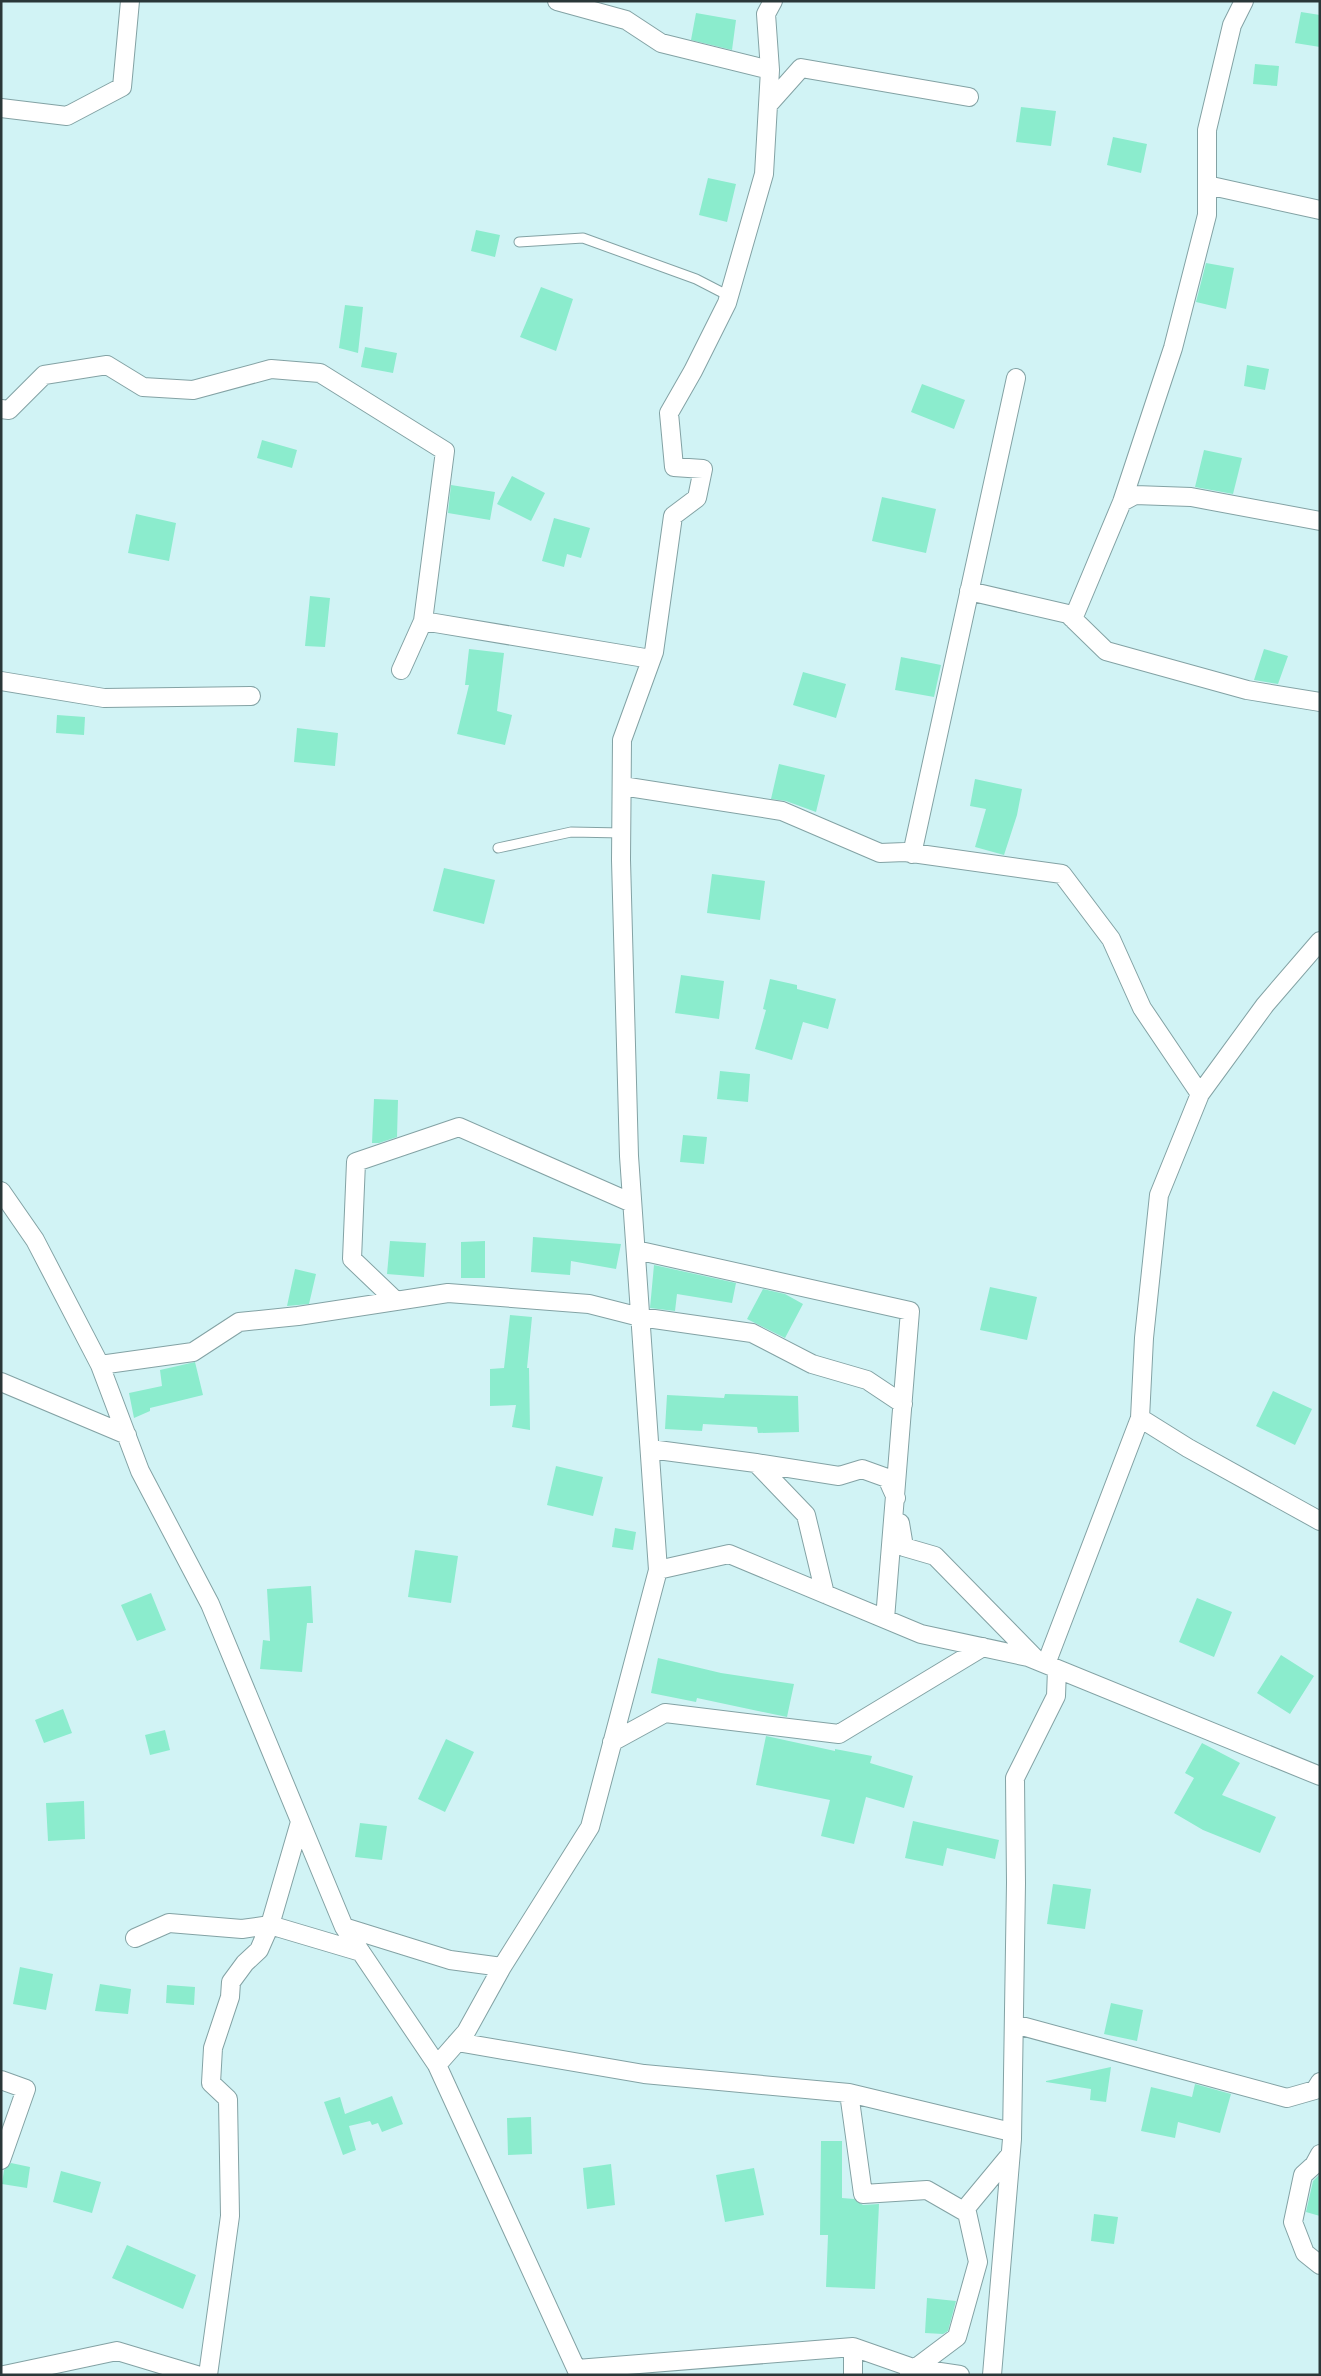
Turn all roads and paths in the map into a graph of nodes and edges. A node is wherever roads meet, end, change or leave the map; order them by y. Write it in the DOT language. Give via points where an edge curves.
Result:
graph roads {
  1 [pos="130,1"];
  2 [pos="557,1"];
  3 [pos="773,1"];
  4 [pos="1244,1"];
  5 [pos="770,70"];
  6 [pos="968,97"];
  7 [pos="768,105"];
  8 [pos="1,108"];
  9 [pos="1207,185"];
  10 [pos="1320,210"];
  11 [pos="519,242"];
  12 [pos="729,296"];
  13 [pos="1016,378"];
  14 [pos="1,409"];
  15 [pos="1122,502"];
  16 [pos="1320,521"];
  17 [pos="969,591"];
  18 [pos="1073,619"];
  19 [pos="423,621"];
  20 [pos="652,659"];
  21 [pos="401,670"];
  22 [pos="1,681"];
  23 [pos="251,696"];
  24 [pos="1320,702"];
  25 [pos="622,786"];
  26 [pos="622,833"];
  27 [pos="498,848"];
  28 [pos="912,854"];
  29 [pos="1320,941"];
  30 [pos="1200,1094"];
  31 [pos="1,1191"];
  32 [pos="632,1203"];
  33 [pos="636,1250"];
  34 [pos="396,1301"];
  35 [pos="640,1317"];
  36 [pos="100,1365"];
  37 [pos="1,1382"];
  38 [pos="903,1404"];
  39 [pos="1140,1418"];
  40 [pos="127,1435"];
  41 [pos="650,1448"];
  42 [pos="756,1463"];
  43 [pos="895,1495"];
  44 [pos="1320,1521"];
  45 [pos="658,1570"];
  46 [pos="825,1594"];
  47 [pos="886,1619"];
  48 [pos="983,1647"];
  49 [pos="1047,1665"];
  50 [pos="612,1742"];
  51 [pos="1320,1776"];
  52 [pos="300,1822"];
  53 [pos="270,1926"];
  54 [pos="344,1927"];
  55 [pos="135,1938"];
  56 [pos="361,1952"];
  57 [pos="502,1967"];
  58 [pos="1014,2024"];
  59 [pos="457,2042"];
  60 [pos="437,2065"];
  61 [pos="1,2080"];
  62 [pos="1320,2082"];
  63 [pos="849,2092"];
  64 [pos="1004,2130"];
  65 [pos="1320,2154"];
  66 [pos="1010,2155"];
  67 [pos="1,2160"];
  68 [pos="968,2213"];
  69 [pos="1320,2265"];
  70 [pos="853,2347"];
  71 [pos="578,2372"];
  72 [pos="910,2372"];
  73 [pos="4,2375"];
  74 [pos="197,2375"];
  75 [pos="208,2375"];
  76 [pos="853,2375"];
  77 [pos="960,2375"];
  78 [pos="992,2375"];
  1 -- 8 [label="street" via="122,87 67,116"];
  2 -- 5 [label="street" via="626,20 660,43"];
  3 -- 5 [label="street" via="766,14"];
  4 -- 9 [label="street" via="1232,25 1207,130"];
  5 -- 7 [label="street"];
  6 -- 7 [label="street" via="801,68"];
  7 -- 12 [label="street" via="764,174"];
  9 -- 10 [label="street"];
  9 -- 15 [label="street" via="1207,216 1173,348"];
  11 -- 12 [label="lane" via="582,238 696,279"];
  12 -- 20 [label="street" via="669,413 674,467 703,469 697,498 673,516"];
  13 -- 17 [label="street"];
  14 -- 19 [label="street" via="9,410 44,375 107,366 143,388 193,390 271,369 320,372 445,452"];
  15 -- 16 [label="street" via="1134,494 1191,497"];
  15 -- 18 [label="street"];
  17 -- 18 [label="street" via="1068,614"];
  17 -- 28 [label="street"];
  18 -- 24 [label="street" via="1106,651 1248,690"];
  19 -- 20 [label="street"];
  19 -- 21 [label="street"];
  20 -- 25 [label="street" via="622,740"];
  22 -- 23 [label="street" via="104,698"];
  25 -- 26 [label="street"];
  25 -- 28 [label="street" via="782,811 880,853"];
  26 -- 27 [label="lane" via="571,832"];
  26 -- 32 [label="street"];
  28 -- 30 [label="street" via="1062,874 1111,939 1142,1008"];
  29 -- 30 [label="street" via="1265,1005"];
  30 -- 39 [label="street" via="1159,1195 1144,1338"];
  31 -- 36 [label="street" via="35,1240"];
  32 -- 33 [label="street"];
  32 -- 34 [label="street" via="459,1128 356,1162 352,1259"];
  33 -- 35 [label="street"];
  33 -- 38 [label="street" via="910,1310"];
  34 -- 35 [label="street" via="448,1293 589,1304"];
  34 -- 36 [label="street" via="239,1322 193,1352"];
  35 -- 38 [label="street" via="752,1332 812,1364 867,1380"];
  35 -- 41 [label="street"];
  36 -- 40 [label="street"];
  37 -- 40 [label="street"];
  38 -- 43 [label="street"];
  39 -- 44 [label="street"];
  39 -- 49 [label="street"];
  40 -- 52 [label="street" via="140,1471 210,1604"];
  41 -- 42 [label="street"];
  41 -- 45 [label="street"];
  42 -- 43 [label="street" via="839,1476 862,1469 887,1478"];
  42 -- 46 [label="street" via="806,1515"];
  43 -- 47 [label="street"];
  43 -- 49 [label="street" via="904,1547 935,1556"];
  45 -- 46 [label="street" via="729,1554"];
  45 -- 50 [label="street"];
  46 -- 47 [label="street"];
  47 -- 48 [label="street" via="921,1634"];
  48 -- 49 [label="street"];
  48 -- 50 [label="street" via="840,1734 665,1712"];
  49 -- 51 [label="street"];
  49 -- 58 [label="street" via="1056,1696 1015,1778"];
  50 -- 57 [label="street" via="590,1827"];
  52 -- 53 [label="street"];
  52 -- 54 [label="street"];
  53 -- 55 [label="street" via="242,1929 169,1922"];
  53 -- 56 [label="street"];
  53 -- 75 [label="street" via="259,1950 231,1982 230,1997 213,2048 212,2083 228,2099 230,2216"];
  54 -- 56 [label="street"];
  54 -- 57 [label="street" via="450,1960"];
  56 -- 60 [label="street"];
  57 -- 59 [label="street" via="466,2032"];
  58 -- 62 [label="street" via="1287,2098 1315,2090"];
  58 -- 66 [label="street"];
  59 -- 60 [label="street"];
  59 -- 63 [label="street" via="644,2074"];
  60 -- 71 [label="street"];
  61 -- 67 [label="street" via="26,2090"];
  63 -- 64 [label="street"];
  63 -- 68 [label="street" via="864,2194 927,2190"];
  65 -- 69 [label="street" via="1303,2175 1293,2222 1306,2253"];
  66 -- 68 [label="street" via="966,2208"];
  66 -- 78 [label="street"];
  68 -- 72 [label="street" via="978,2262 957,2337"];
  70 -- 71 [label="street"];
  70 -- 72 [label="street"];
  70 -- 76 [label="street"];
  72 -- 77 [label="street"];
  73 -- 74 [label="street" via="117,2351"];
}
